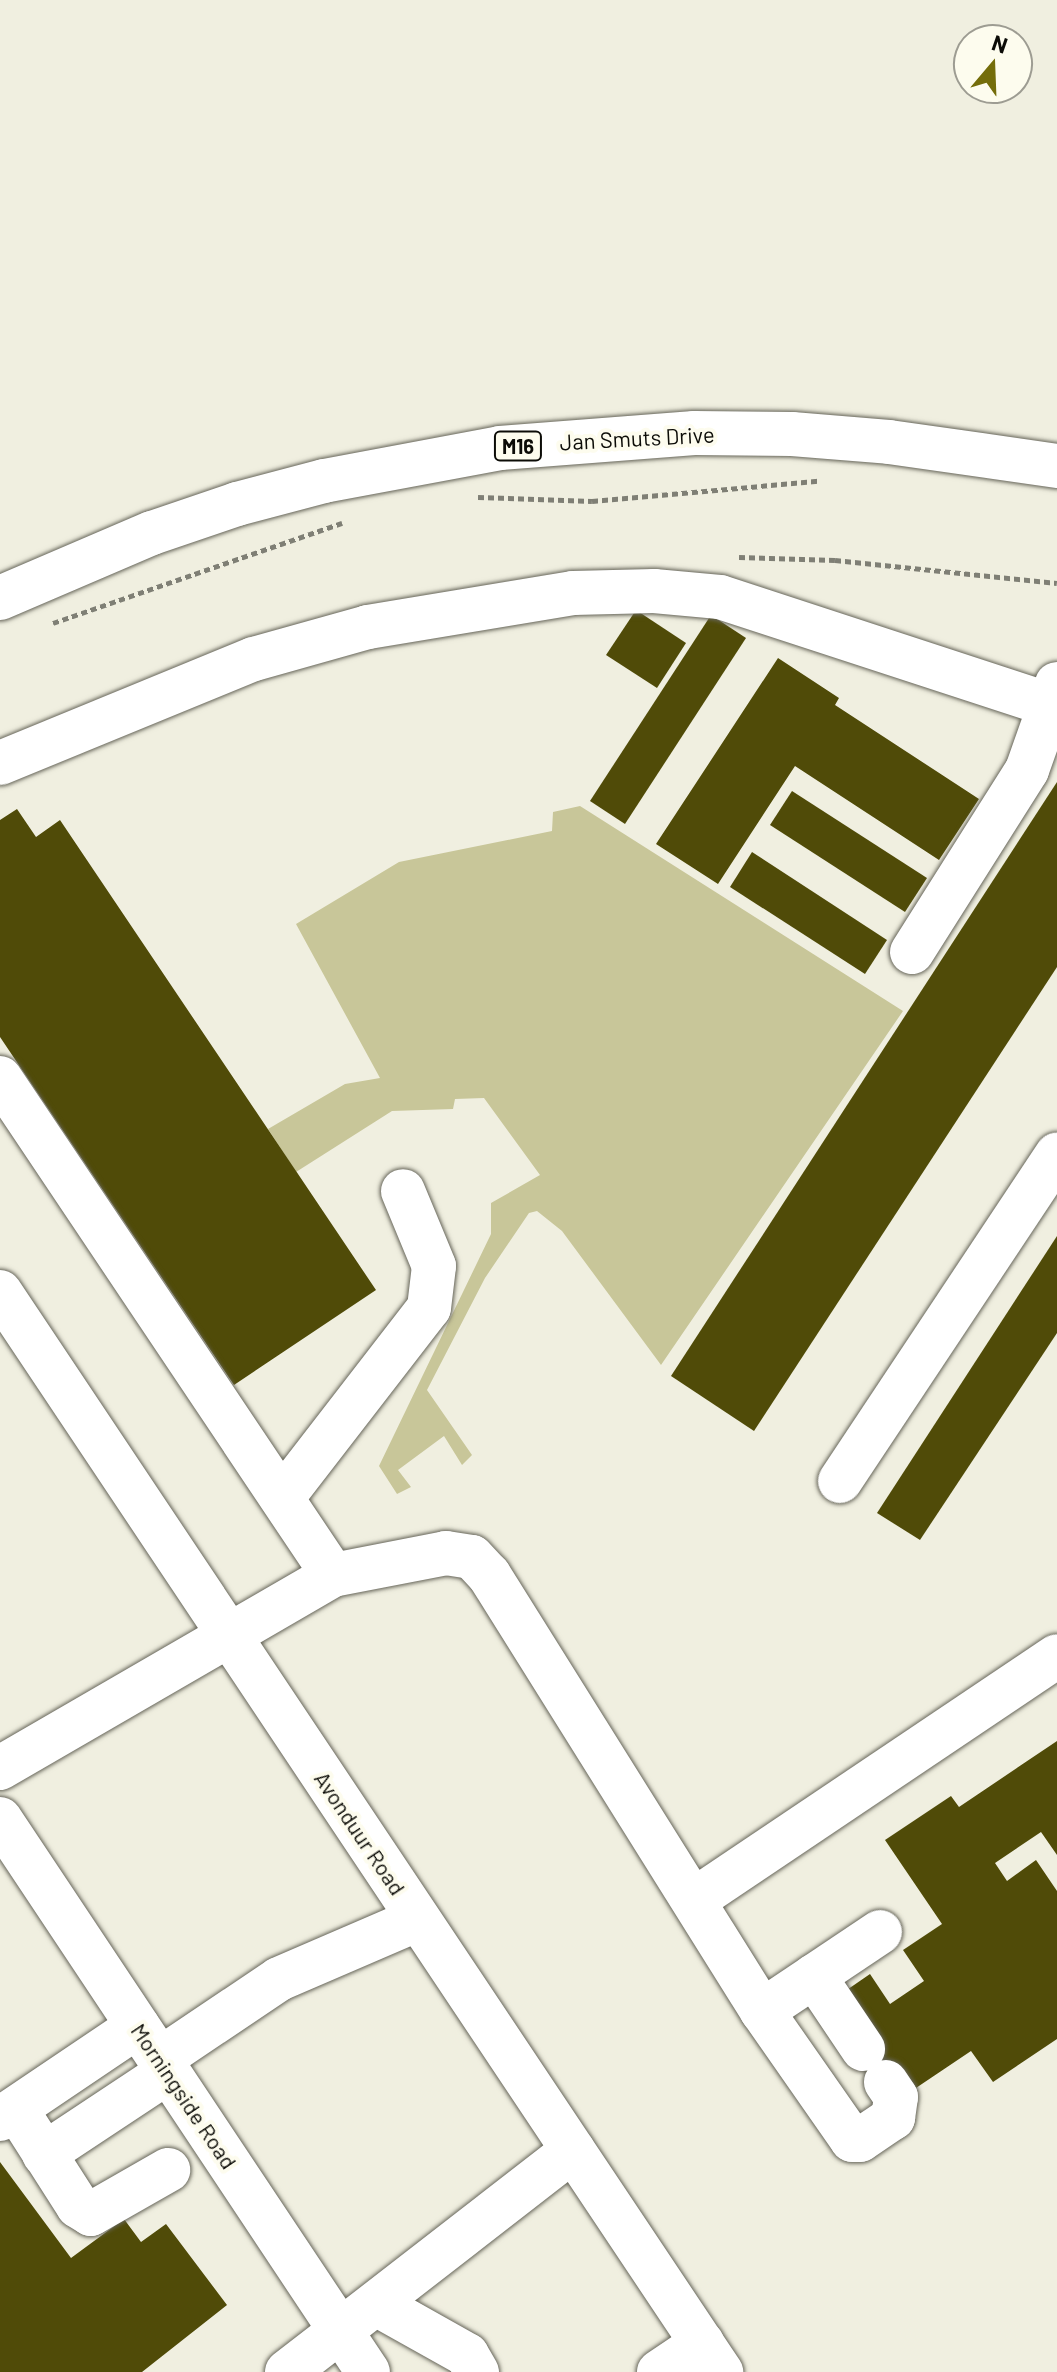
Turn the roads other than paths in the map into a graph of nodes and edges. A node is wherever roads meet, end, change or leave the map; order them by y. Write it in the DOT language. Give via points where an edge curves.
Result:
graph roads {
  1 [pos="1057,466"];
  2 [pos="0,598"];
  3 [pos="1054,694"];
  4 [pos="0,763"];
  5 [pos="912,952"];
  6 [pos="0,1078"];
  7 [pos="1057,1155"];
  8 [pos="403,1191"];
  9 [pos="0,1292"];
  10 [pos="840,1481"];
  11 [pos="282,1498"];
  12 [pos="333,1575"];
  13 [pos="227,1633"];
  14 [pos="1057,1656"];
  15 [pos="0,1768"];
  16 [pos="0,1819"];
  17 [pos="694,1900"];
  18 [pos="418,1919"];
  19 [pos="880,1932"];
  20 [pos="814,1976"];
  21 [pos="762,2011"];
  22 [pos="155,2052"];
  23 [pos="8,2114"];
  24 [pos="573,2150"];
  25 [pos="44,2154"];
  26 [pos="168,2170"];
  27 [pos="378,2305"];
  28 [pos="342,2333"];
  29 [pos="711,2358"];
  30 [pos="287,2372"];
  31 [pos="368,2372"];
  32 [pos="477,2372"];
  33 [pos="659,2372"];
  1 -- 2 [label="street, Jan Smuts Drive / M16" via="792,434 666,434 500,448 339,478 237,504 124,544"];
  3 -- 4 [label="street" via="720,597 654,591 573,593 368,627 254,659"];
  3 -- 5 [label="street" via="1027,770"];
  6 -- 11 [label="street"];
  7 -- 10 [label="street"];
  8 -- 11 [label="street" via="434,1266 429,1308"];
  9 -- 13 [label="street, Avonduur Road"];
  11 -- 12 [label="street"];
  12 -- 13 [label="street"];
  12 -- 17 [label="street" via="446,1553 472,1557 489,1575"];
  13 -- 15 [label="street"];
  13 -- 18 [label="street, Avonduur Road"];
  14 -- 17 [label="street"];
  16 -- 22 [label="street, Morningside Road"];
  17 -- 21 [label="street"];
  18 -- 22 [label="street" via="279,1979"];
  18 -- 24 [label="street, Avonduur Road"];
  19 -- 20 [label="street"];
  20 -- 21 [label="street"];
  20 -- 21 [label="street" via="875,2065 898,2107 893,2118 852,2140"];
  22 -- 23 [label="street"];
  22 -- 25 [label="street"];
  22 -- 28 [label="street, Morningside Road"];
  23 -- 25 [label="street"];
  24 -- 27 [label="street"];
  24 -- 29 [label="street, Avonduur Road"];
  25 -- 26 [label="street" via="78,2206 91,2214"];
  27 -- 28 [label="street"];
  27 -- 32 [label="street" via="467,2355"];
  28 -- 30 [label="street"];
  28 -- 31 [label="street, Morningside Road"];
  29 -- 33 [label="street"];
}
